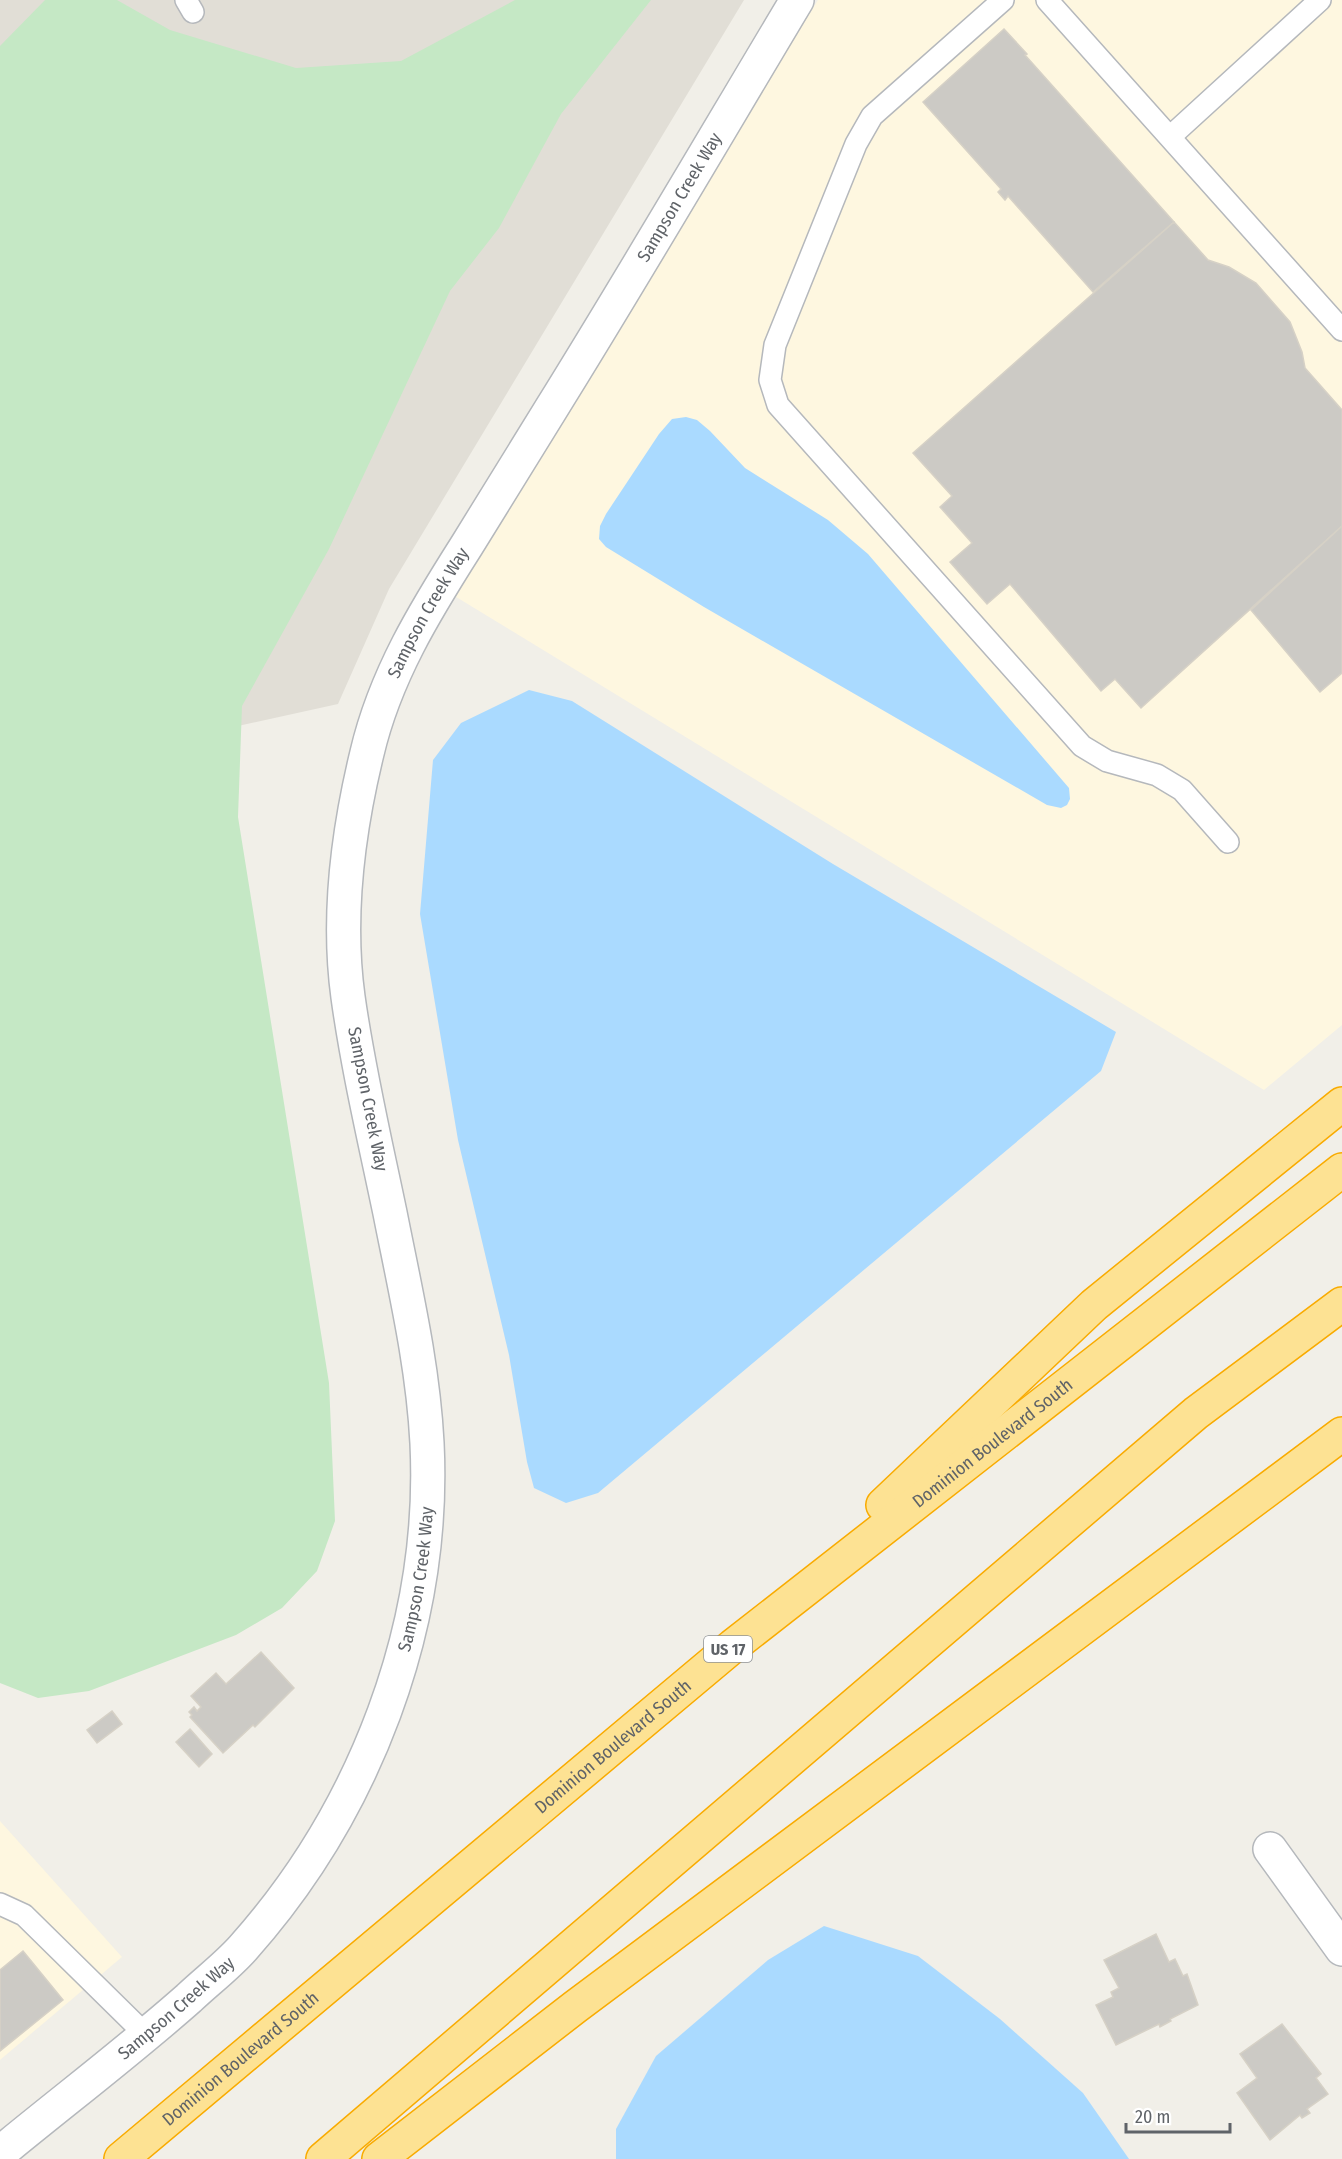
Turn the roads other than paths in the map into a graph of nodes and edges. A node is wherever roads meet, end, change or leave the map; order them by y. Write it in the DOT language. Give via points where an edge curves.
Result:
graph roads {
  1 [pos="797,0"];
  2 [pos="1003,0"];
  3 [pos="1047,0"];
  4 [pos="1320,0"];
  5 [pos="1171,136"];
  6 [pos="1342,330"];
  7 [pos="1228,842"];
  8 [pos="1342,1104"];
  9 [pos="1342,1170"];
  10 [pos="1342,1304"];
  11 [pos="1342,1434"];
  12 [pos="733,1646"];
  13 [pos="1270,1849"];
  14 [pos="0,1905"];
  15 [pos="1342,1949"];
  16 [pos="147,2036"];
  17 [pos="0,2153"];
  18 [pos="127,2155"];
  19 [pos="323,2159"];
  20 [pos="379,2159"];
  1 -- 16 [label="street, Sampson Creek Way" via="601,328 411,634 383,702 368,750 354,821 346,878 345,943 347,992 422,1374 427,1516 414,1609 397,1676 376,1735 330,1830 240,1952"];
  2 -- 7 [label="lane" via="872,116 856,144 775,345 770,380 778,405 1082,746 1107,761 1157,775 1182,790"];
  3 -- 5 [label="lane"];
  4 -- 5 [label="lane"];
  5 -- 6 [label="lane"];
  8 -- 12 [label="highway" via="1094,1305"];
  9 -- 12 [label="highway, Dominion Boulevard South / US 17"];
  10 -- 19 [label="highway" via="1187,1420"];
  11 -- 20 [label="highway" via="575,2007"];
  12 -- 18 [label="highway, Dominion Boulevard South / US 17"];
  13 -- 15 [label="street"];
  14 -- 16 [label="lane" via="24,1915"];
  16 -- 17 [label="street, Sampson Creek Way"];
}
